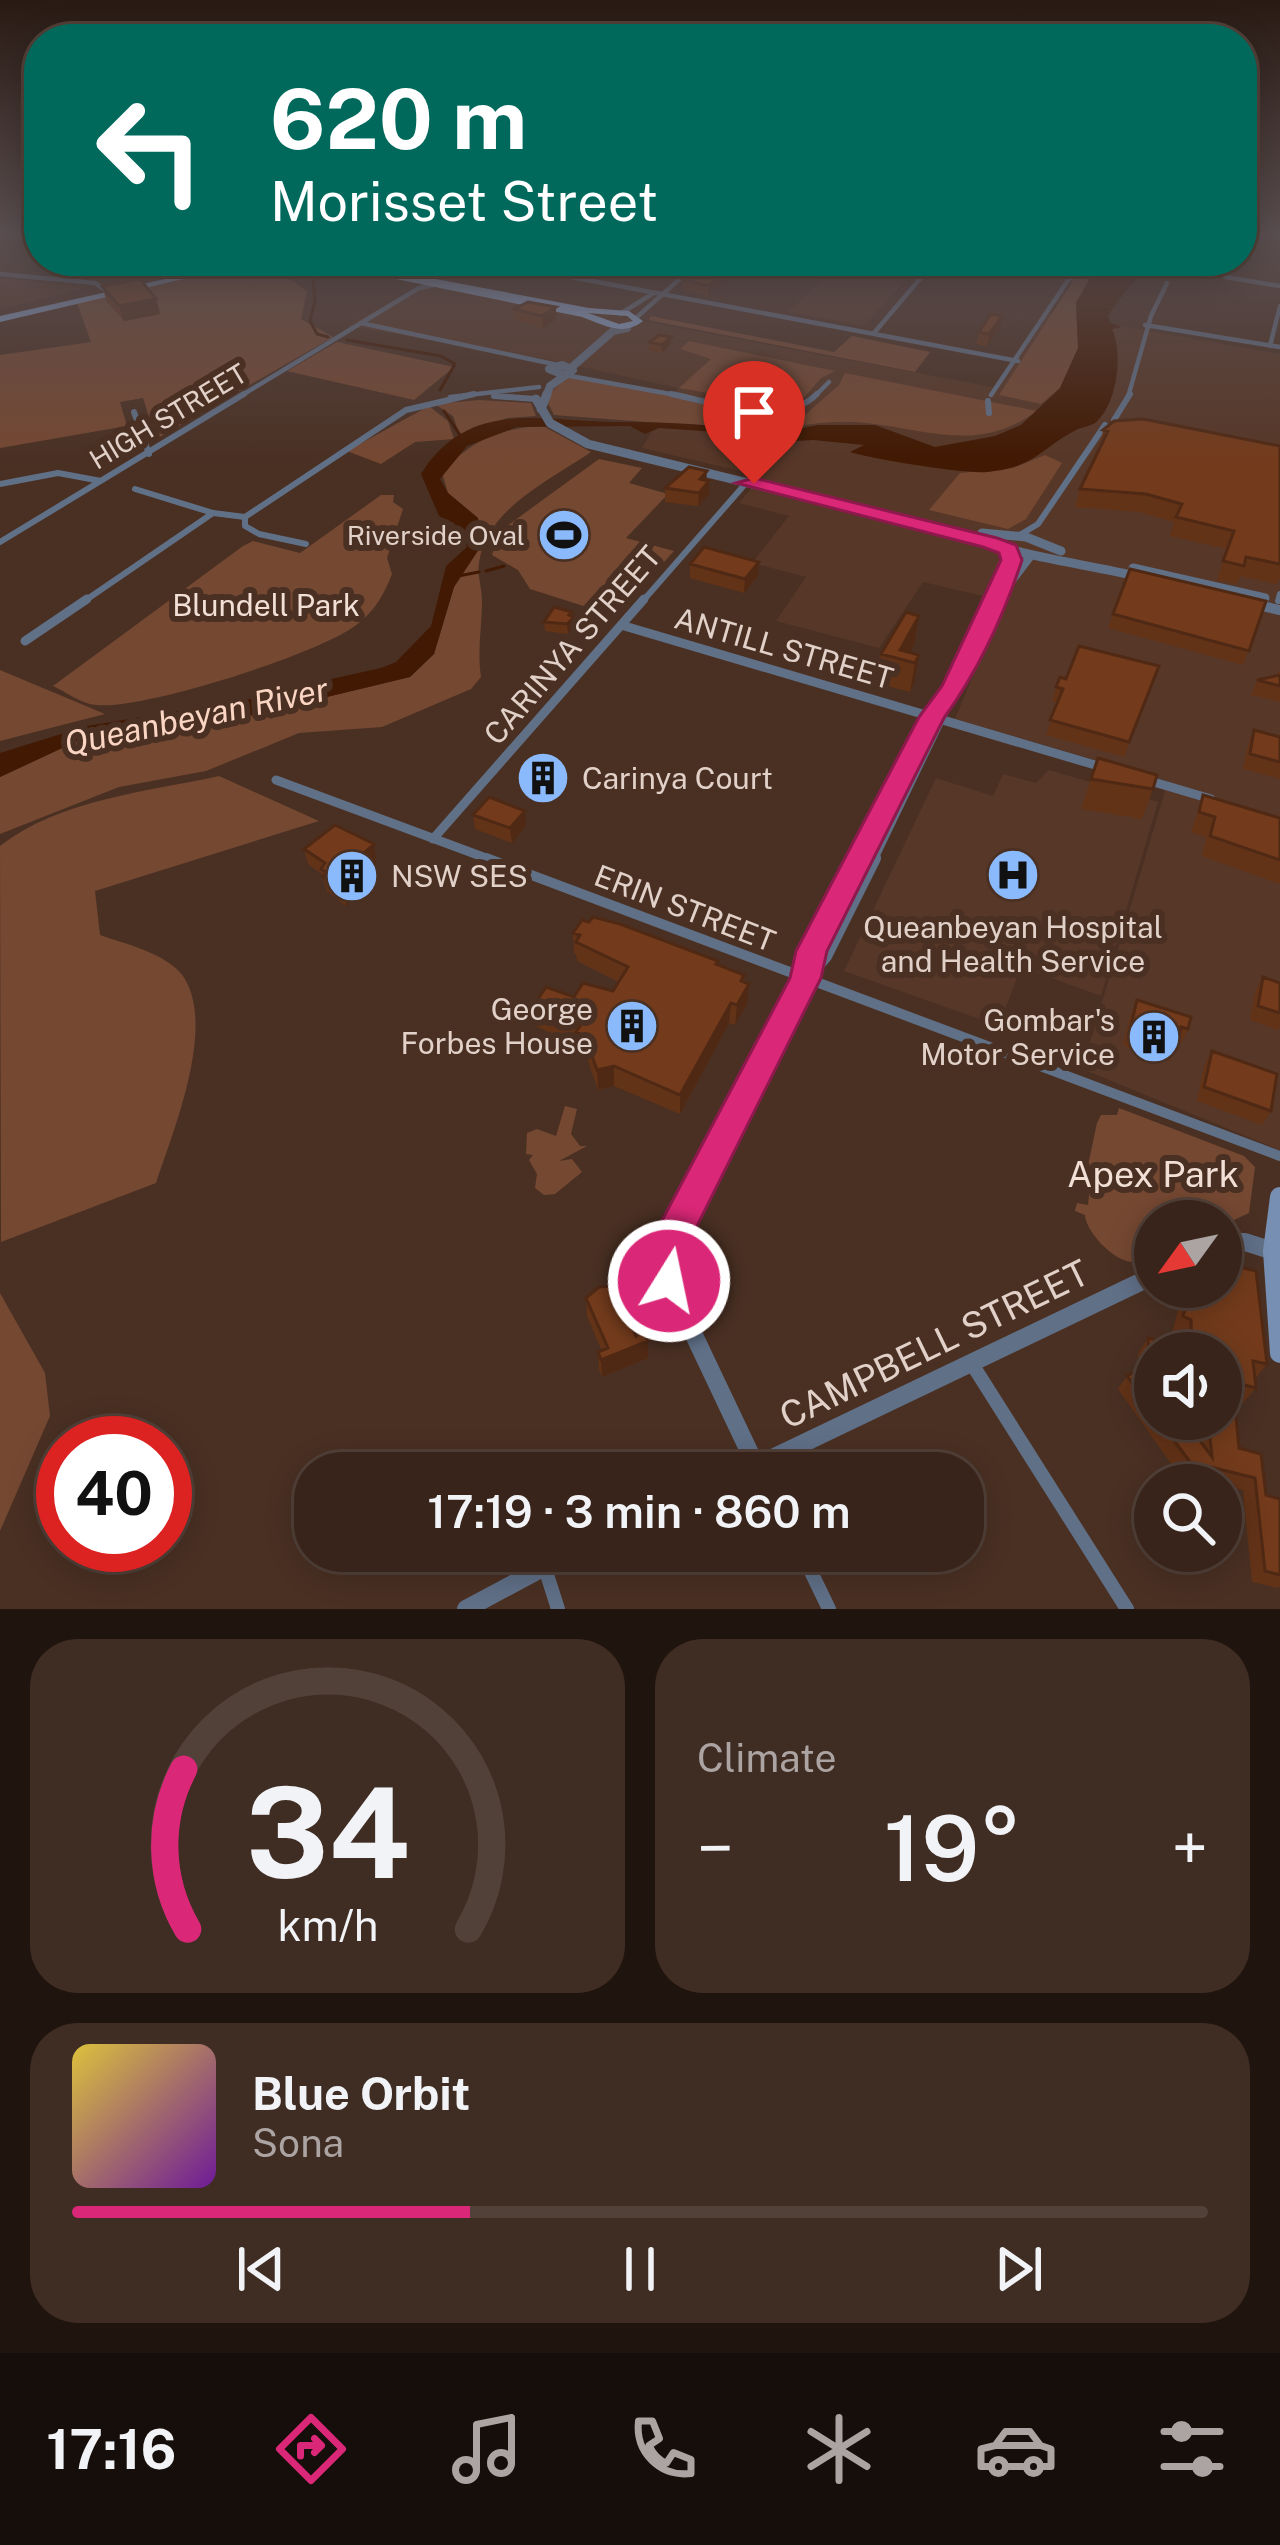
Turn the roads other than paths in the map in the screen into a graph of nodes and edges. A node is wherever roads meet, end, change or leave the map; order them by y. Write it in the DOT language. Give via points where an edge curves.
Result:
graph roads {
  1 [pos="380,310"];
  2 [pos="547,310"];
  3 [pos="597,310"];
  4 [pos="626,310"];
  5 [pos="643,310"];
  6 [pos="751,310"];
  7 [pos="893,310"];
  8 [pos="1051,310"];
  9 [pos="1153,310"];
  10 [pos="1279,310"];
  11 [pos="618,314"];
  12 [pos="637,317"];
  13 [pos="361,323"];
  14 [pos="607,325"];
  15 [pos="1145,325"];
  16 [pos="626,328"];
  17 [pos="874,333"];
  18 [pos="1270,346"];
  19 [pos="1280,347"];
  20 [pos="1018,361"];
  21 [pos="561,370"];
  22 [pos="829,382"];
  23 [pos="543,389"];
  24 [pos="465,395"];
  25 [pos="536,399"];
  26 [pos="541,411"];
  27 [pos="134,412"];
  28 [pos="989,412"];
  29 [pos="149,454"];
  30 [pos="101,481"];
  31 [pos="746,483"];
  32 [pos="0,484"];
  33 [pos="135,489"];
  34 [pos="819,497"];
  35 [pos="838,507"];
  36 [pos="214,513"];
  37 [pos="895,513"];
  38 [pos="869,515"];
  39 [pos="245,517"];
  40 [pos="1038,524"];
  41 [pos="1016,537"];
  42 [pos="0,542"];
  43 [pos="306,544"];
  44 [pos="1036,549"];
  45 [pos="1009,550"];
  46 [pos="1000,595"];
  47 [pos="1280,602"];
  48 [pos="621,626"];
  49 [pos="25,641"];
  50 [pos="938,718"];
  51 [pos="1122,772"];
  52 [pos="1142,778"];
  53 [pos="276,780"];
  54 [pos="1234,805"];
  55 [pos="433,838"];
  56 [pos="806,978"];
  57 [pos="1280,1156"];
  58 [pos="1280,1197"];
  59 [pos="1242,1242"];
  60 [pos="1273,1251"];
  61 [pos="1134,1285"];
  62 [pos="1280,1353"];
  63 [pos="972,1364"];
  64 [pos="747,1452"];
  65 [pos="790,1452"];
  66 [pos="532,1572"];
  67 [pos="546,1572"];
  68 [pos="811,1572"];
  69 [pos="466,1609"];
  70 [pos="558,1609"];
  71 [pos="829,1609"];
  72 [pos="1127,1609"];
  1 -- 13 [label="street, HIGH STREET"];
  2 -- 14 [label="highway"];
  3 -- 11 [label="highway"];
  4 -- 11 [label="street"];
  5 -- 12 [label="street"];
  6 -- 17 [label="street"];
  7 -- 17 [label="street"];
  8 -- 20 [label="street"];
  9 -- 15 [label="street"];
  10 -- 18 [label="street"];
  11 -- 12 [label="highway"];
  11 -- 14 [label="highway"];
  12 -- 16 [label="highway"];
  13 -- 21 [label="street"];
  13 -- 29 [label="street, HIGH STREET"];
  14 -- 16 [label="highway"];
  14 -- 21 [label="street"];
  15 -- 18 [label="street"];
  15 -- 40 [label="street" via="1131,388"];
  16 -- 21 [label="street"];
  17 -- 20 [label="street"];
  18 -- 19 [label="street"];
  20 -- 28 [label="street" via="990,398"];
  21 -- 22 [label="street" via="773,413 802,409"];
  21 -- 23 [label="street"];
  23 -- 24 [label="street"];
  23 -- 25 [label="street"];
  23 -- 26 [label="street"];
  24 -- 25 [label="street"];
  24 -- 39 [label="street" via="396,415"];
  25 -- 26 [label="street"];
  26 -- 31 [label="street" via="588,445"];
  27 -- 29 [label="street"];
  29 -- 30 [label="street, HIGH STREET"];
  30 -- 32 [label="street" via="58,472"];
  30 -- 42 [label="street, HIGH STREET"];
  31 -- 34 [label="street"];
  31 -- 35 [label="street"];
  31 -- 48 [label="street, CARINYA STREET"];
  33 -- 36 [label="street"];
  34 -- 35 [label="street"];
  34 -- 37 [label="street"];
  35 -- 38 [label="street"];
  36 -- 39 [label="street"];
  36 -- 49 [label="street"];
  37 -- 38 [label="street"];
  37 -- 41 [label="street"];
  38 -- 45 [label="street"];
  39 -- 43 [label="street" via="259,534"];
  40 -- 41 [label="street"];
  40 -- 44 [label="street"];
  41 -- 44 [label="street"];
  41 -- 45 [label="street" via="1005,542"];
  44 -- 45 [label="street"];
  44 -- 46 [label="street"];
  44 -- 47 [label="street"];
  45 -- 46 [label="street"];
  46 -- 50 [label="street"];
  48 -- 50 [label="street, ANTILL STREET"];
  48 -- 55 [label="street, CARINYA STREET"];
  50 -- 51 [label="street, ANTILL STREET"];
  50 -- 56 [label="street" via="826,956"];
  52 -- 54 [label="street"];
  53 -- 55 [label="street, ERIN STREET"];
  55 -- 56 [label="street, ERIN STREET"];
  56 -- 57 [label="street, ERIN STREET"];
  56 -- 64 [label="street" via="668,1259 674,1293"];
  58 -- 60 [label="main road"];
  59 -- 60 [label="street"];
  60 -- 62 [label="main road"];
  61 -- 63 [label="street, CAMPBELL STREET"];
  63 -- 65 [label="street, CAMPBELL STREET"];
  63 -- 72 [label="street"];
  66 -- 69 [label="street"];
  67 -- 70 [label="street"];
  68 -- 71 [label="street"];
}
